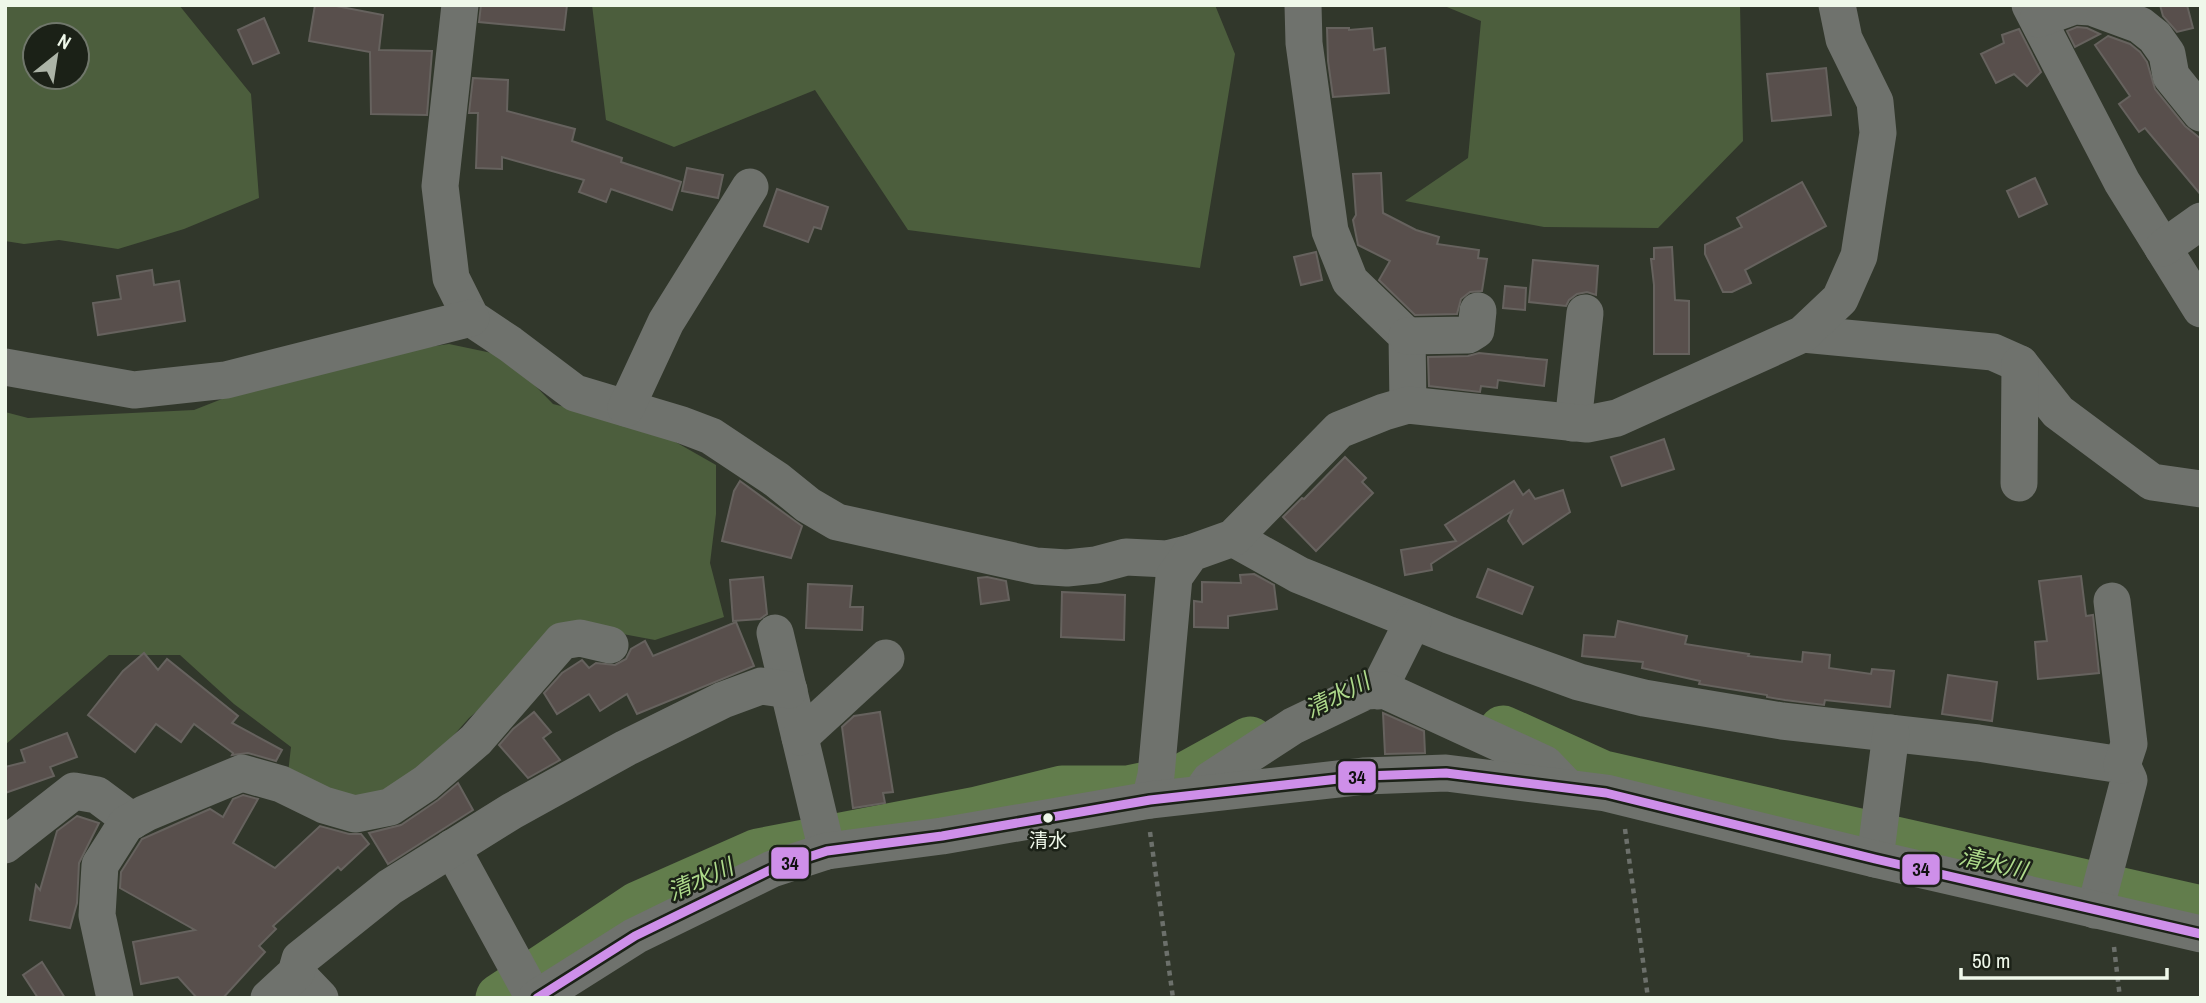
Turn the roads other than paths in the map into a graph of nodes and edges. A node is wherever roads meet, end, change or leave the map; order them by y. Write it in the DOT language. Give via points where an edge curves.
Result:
graph roads {
  1 [pos="460,5"];
  2 [pos="1303,5"];
  3 [pos="1837,5"];
  4 [pos="2034,12"];
  5 [pos="2201,114"];
  6 [pos="750,187"];
  7 [pos="2201,221"];
  8 [pos="2163,248"];
  9 [pos="2201,309"];
  10 [pos="1478,311"];
  11 [pos="1585,313"];
  12 [pos="471,318"];
  13 [pos="1802,334"];
  14 [pos="1407,336"];
  15 [pos="2020,364"];
  16 [pos="5,367"];
  17 [pos="1408,405"];
  18 [pos="626,408"];
  19 [pos="1573,422"];
  20 [pos="2019,483"];
  21 [pos="2201,489"];
  22 [pos="1233,538"];
  23 [pos="1191,553"];
  24 [pos="2112,601"];
  25 [pos="1413,621"];
  26 [pos="775,633"];
  27 [pos="610,645"];
  28 [pos="886,657"];
  29 [pos="789,690"];
  30 [pos="1378,691"];
  31 [pos="1891,733"];
  32 [pos="800,737"];
  33 [pos="2122,765"];
  34 [pos="1567,787"];
  35 [pos="1200,794"];
  36 [pos="1150,800"];
  37 [pos="132,821"];
  38 [pos="5,845"];
  39 [pos="452,848"];
  40 [pos="827,852"];
  41 [pos="1875,859"];
  42 [pos="2102,911"];
  43 [pos="2201,934"];
  44 [pos="308,985"];
  45 [pos="115,998"];
  46 [pos="269,998"];
  47 [pos="535,998"];
  1 -- 12 [label="street" via="440,186 451,278"];
  2 -- 14 [label="street" via="1304,43 1331,231 1350,281"];
  3 -- 13 [label="street" via="1844,39 1875,102 1878,133 1859,256 1840,299"];
  4 -- 5 [label="street" via="2091,7 2140,25 2167,54 2172,76"];
  4 -- 8 [label="street" via="2122,182"];
  6 -- 18 [label="street" via="666,322"];
  7 -- 8 [label="street"];
  8 -- 9 [label="street"];
  10 -- 14 [label="street" via="1476,330 1468,335"];
  11 -- 19 [label="street"];
  12 -- 16 [label="street" via="226,380 134,390"];
  12 -- 18 [label="street" via="575,393"];
  13 -- 15 [label="street" via="1993,352"];
  13 -- 19 [label="street" via="1617,418"];
  14 -- 17 [label="street"];
  15 -- 20 [label="street"];
  15 -- 21 [label="street" via="2058,412 2152,482"];
  17 -- 19 [label="street"];
  17 -- 22 [label="street" via="1339,430"];
  18 -- 23 [label="street" via="711,436 836,522 1036,566 1067,568 1126,557 1167,559"];
  22 -- 23 [label="street"];
  22 -- 25 [label="street" via="1299,575"];
  23 -- 36 [label="street" via="1174,577"];
  24 -- 33 [label="street" via="2129,744"];
  25 -- 30 [label="street"];
  25 -- 31 [label="street" via="1578,682 1644,698"];
  26 -- 29 [label="street"];
  27 -- 37 [label="street" via="580,638 562,642 476,740 390,807 355,814 242,773"];
  28 -- 32 [label="street"];
  29 -- 32 [label="street"];
  29 -- 39 [label="street" via="761,687 723,700 614,754"];
  30 -- 34 [label="street" via="1545,764"];
  30 -- 35 [label="street" via="1366,691 1293,726 1210,780"];
  31 -- 33 [label="street"];
  31 -- 41 [label="street"];
  32 -- 40 [label="street"];
  33 -- 42 [label="street" via="2129,780"];
  34 -- 35 [label="street" via="1446,773 1366,776"];
  34 -- 41 [label="street"];
  35 -- 36 [label="street"];
  36 -- 40 [label="street"];
  37 -- 38 [label="street" via="97,796 74,792"];
  37 -- 45 [label="street" via="100,865 97,915"];
  39 -- 44 [label="street" via="390,887 300,958"];
  39 -- 47 [label="street"];
  40 -- 47 [label="street" via="772,869 635,936"];
  41 -- 42 [label="street"];
  42 -- 43 [label="street"];
  44 -- 46 [label="street"];
}
